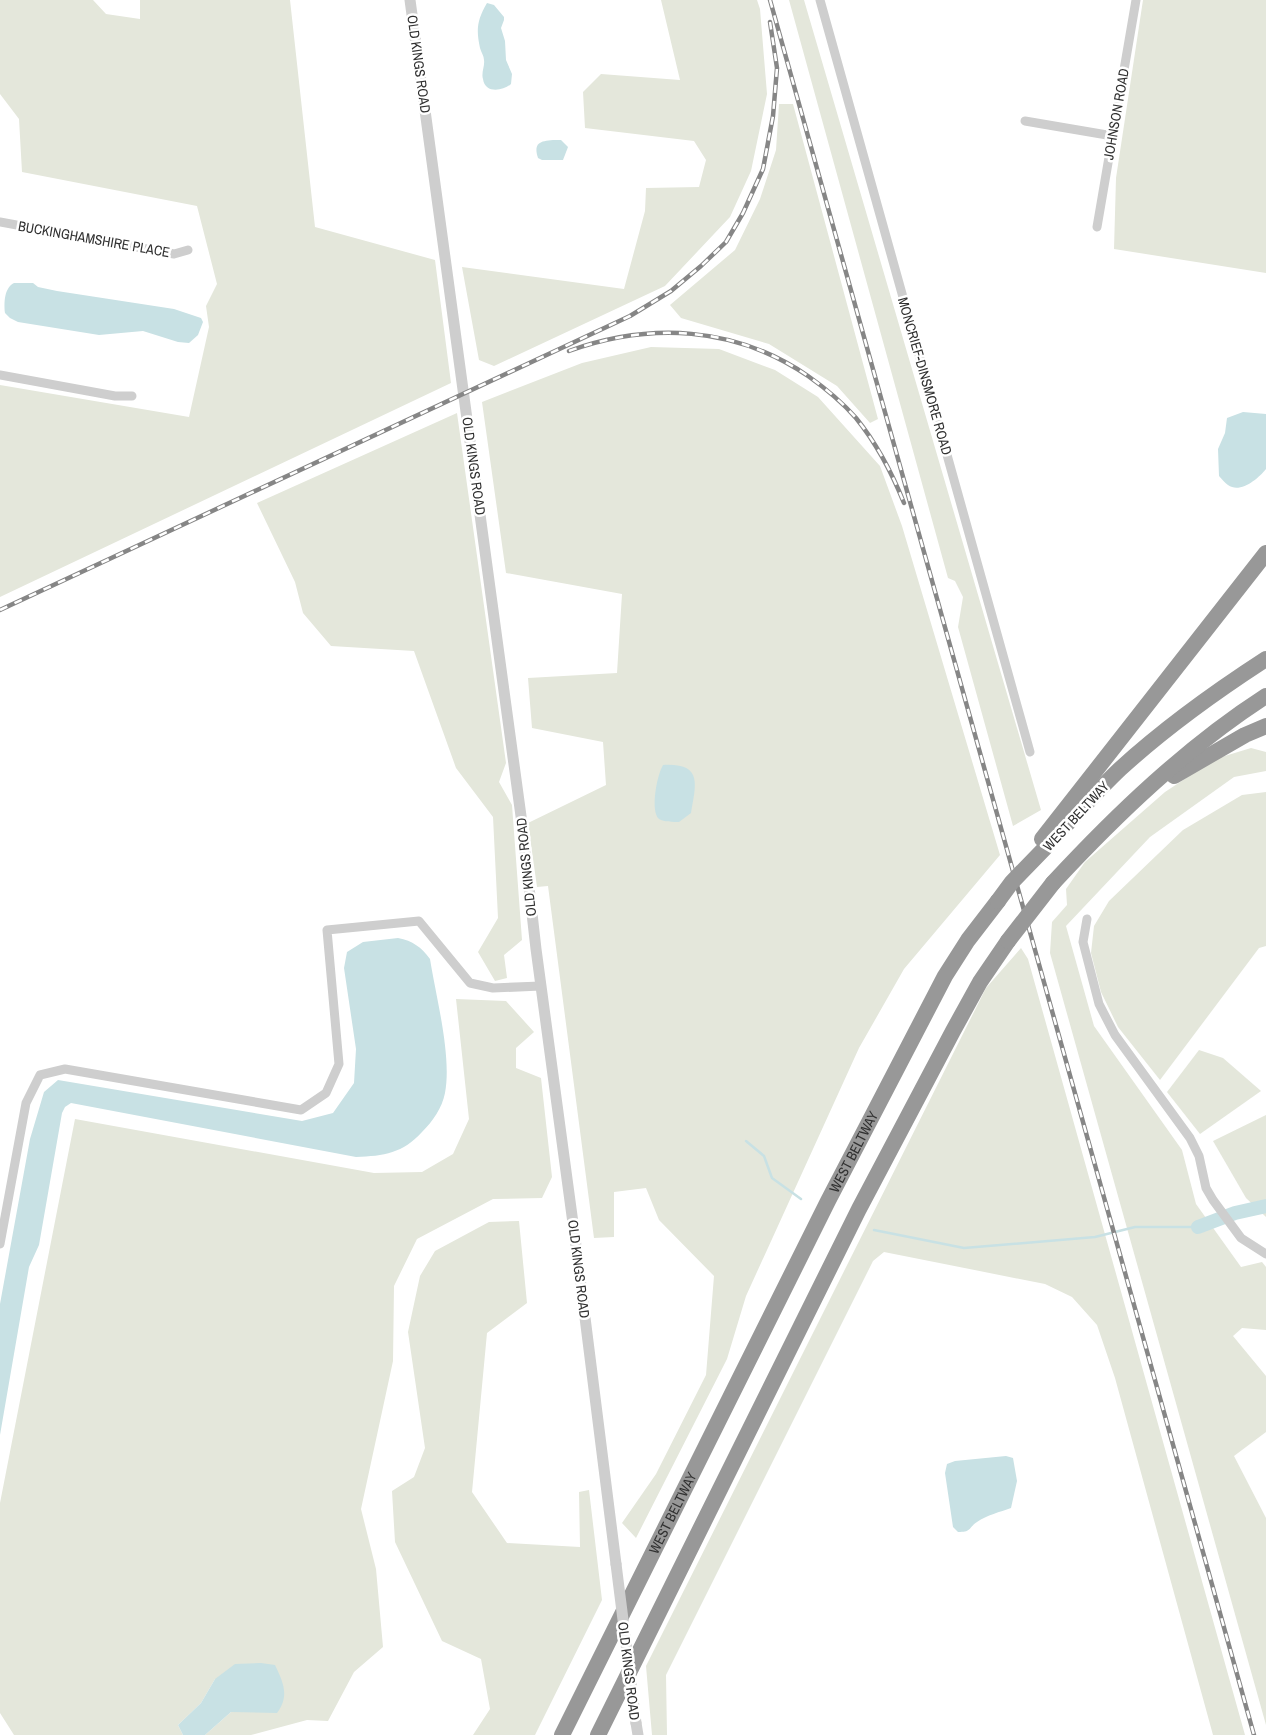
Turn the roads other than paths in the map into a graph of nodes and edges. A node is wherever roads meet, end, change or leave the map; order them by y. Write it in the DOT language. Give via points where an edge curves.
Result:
graph roads {
  1 [pos="410,0"];
  2 [pos="820,0"];
  3 [pos="1136,0"];
  4 [pos="1025,121"];
  5 [pos="1113,136"];
  6 [pos="0,222"];
  7 [pos="1097,227"];
  8 [pos="188,250"];
  9 [pos="0,374"];
  10 [pos="132,396"];
  11 [pos="1266,553"];
  12 [pos="1266,659"];
  13 [pos="1266,696"];
  14 [pos="1266,726"];
  15 [pos="1030,752"];
  16 [pos="1136,800"];
  17 [pos="1044,844"];
  18 [pos="1087,919"];
  19 [pos="541,986"];
  20 [pos="0,1244"];
  21 [pos="1266,1254"];
  22 [pos="562,1735"];
  23 [pos="598,1735"];
  24 [pos="638,1735"];
  1 -- 19 [label="street, OLD KINGS ROAD"];
  2 -- 15 [label="street, MONCRIEF-DINSMORE ROAD"];
  3 -- 5 [label="street, JOHNSON ROAD"];
  4 -- 5 [label="street"];
  5 -- 7 [label="street, JOHNSON ROAD"];
  6 -- 8 [label="street, BUCKINGHAMSHIRE PLACE" via="174,254"];
  9 -- 10 [label="street" via="115,396"];
  11 -- 17 [label="highway"];
  12 -- 17 [label="highway, WEST BELTWAY" via="1197,705 1155,738"];
  13 -- 16 [label="highway, WEST BELTWAY" via="1183,757"];
  14 -- 16 [label="highway" via="1194,763"];
  16 -- 23 [label="highway, WEST BELTWAY, bridge" via="1053,883 980,982 859,1208"];
  17 -- 22 [label="highway, WEST BELTWAY, bridge" via="968,940 945,976 828,1201"];
  18 -- 21 [label="street" via="1082,942 1106,1019 1190,1138 1213,1200 1235,1231 1248,1244"];
  19 -- 20 [label="street" via="493,988 470,983 419,921 327,930 339,1064 326,1093 301,1110 65,1069 40,1075 26,1103"];
  19 -- 24 [label="street, OLD KINGS ROAD, bridge"];
}
